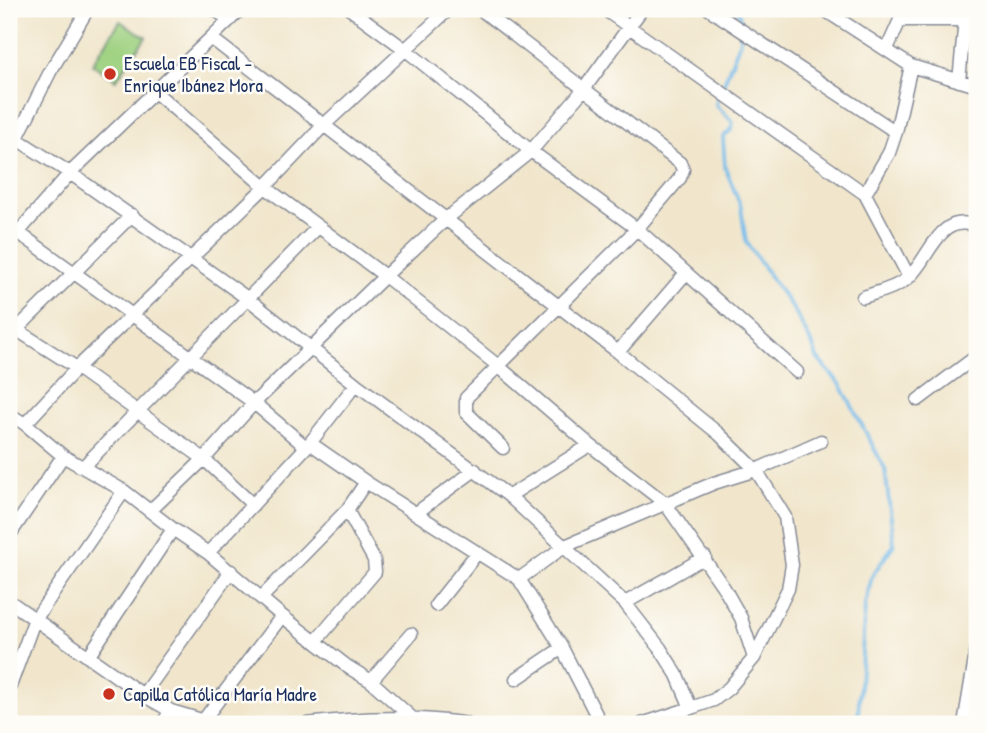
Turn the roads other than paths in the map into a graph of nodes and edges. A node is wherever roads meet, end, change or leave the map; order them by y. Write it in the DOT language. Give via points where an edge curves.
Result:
graph roads {
  1 [pos="88,9"];
  2 [pos="214,9"];
  3 [pos="241,9"];
  4 [pos="349,9"];
  5 [pos="449,9"];
  6 [pos="480,9"];
  7 [pos="604,9"];
  8 [pos="642,9"];
  9 [pos="709,9"];
  10 [pos="823,9"];
  11 [pos="900,14"];
  12 [pos="969,18"];
  13 [pos="230,20"];
  14 [pos="630,28"];
  15 [pos="211,37"];
  16 [pos="887,49"];
  17 [pos="406,50"];
  18 [pos="911,66"];
  19 [pos="959,81"];
  20 [pos="977,86"];
  21 [pos="584,89"];
  22 [pos="155,92"];
  23 [pos="325,124"];
  24 [pos="896,132"];
  25 [pos="13,137"];
  26 [pos="531,151"];
  27 [pos="9,154"];
  28 [pos="70,173"];
  29 [pos="265,187"];
  30 [pos="865,194"];
  31 [pos="132,215"];
  32 [pos="446,219"];
  33 [pos="977,226"];
  34 [pos="318,227"];
  35 [pos="637,229"];
  36 [pos="19,233"];
  37 [pos="9,243"];
  38 [pos="190,258"];
  39 [pos="73,273"];
  40 [pos="686,273"];
  41 [pos="385,276"];
  42 [pos="909,277"];
  43 [pos="863,297"];
  44 [pos="247,298"];
  45 [pos="557,306"];
  46 [pos="132,316"];
  47 [pos="11,331"];
  48 [pos="312,348"];
  49 [pos="618,352"];
  50 [pos="977,356"];
  51 [pos="191,357"];
  52 [pos="497,365"];
  53 [pos="77,368"];
  54 [pos="797,372"];
  55 [pos="356,384"];
  56 [pos="918,400"];
  57 [pos="254,403"];
  58 [pos="137,411"];
  59 [pos="9,416"];
  60 [pos="25,424"];
  61 [pos="821,441"];
  62 [pos="308,445"];
  63 [pos="590,445"];
  64 [pos="503,448"];
  65 [pos="63,456"];
  66 [pos="204,459"];
  67 [pos="84,466"];
  68 [pos="475,470"];
  69 [pos="756,470"];
  70 [pos="366,482"];
  71 [pos="124,491"];
  72 [pos="509,496"];
  73 [pos="665,503"];
  74 [pos="253,505"];
  75 [pos="151,510"];
  76 [pos="347,510"];
  77 [pos="416,513"];
  78 [pos="173,529"];
  79 [pos="9,536"];
  80 [pos="565,546"];
  81 [pos="208,553"];
  82 [pos="477,553"];
  83 [pos="705,557"];
  84 [pos="232,571"];
  85 [pos="519,579"];
  86 [pos="262,597"];
  87 [pos="9,601"];
  88 [pos="625,603"];
  89 [pos="436,605"];
  90 [pos="282,616"];
  91 [pos="33,621"];
  92 [pos="411,634"];
  93 [pos="316,642"];
  94 [pos="977,647"];
  95 [pos="562,648"];
  96 [pos="88,657"];
  97 [pos="754,658"];
  98 [pos="516,679"];
  99 [pos="371,681"];
  100 [pos="9,689"];
  101 [pos="143,695"];
  102 [pos="691,708"];
  103 [pos="171,711"];
  104 [pos="411,717"];
  105 [pos="674,719"];
  106 [pos="209,723"];
  107 [pos="162,724"];
  108 [pos="307,724"];
  109 [pos="468,724"];
  110 [pos="601,724"];
  111 [pos="642,724"];
  112 [pos="964,724"];
  1 -- 25 [label="street"];
  2 -- 13 [label="street"];
  3 -- 13 [label="street"];
  4 -- 17 [label="street"];
  5 -- 17 [label="street"];
  6 -- 21 [label="street"];
  7 -- 14 [label="street"];
  8 -- 14 [label="street"];
  9 -- 24 [label="street"];
  10 -- 16 [label="street"];
  11 -- 12 [label="street"];
  11 -- 16 [label="street"];
  12 -- 19 [label="street"];
  13 -- 15 [label="street"];
  14 -- 21 [label="street"];
  14 -- 30 [label="street"];
  15 -- 22 [label="street"];
  15 -- 23 [label="street"];
  16 -- 18 [label="street"];
  17 -- 23 [label="street"];
  17 -- 26 [label="street"];
  18 -- 19 [label="street"];
  18 -- 24 [label="street"];
  19 -- 20 [label="street"];
  21 -- 26 [label="street"];
  21 -- 35 [label="street" via="680,163 683,170"];
  22 -- 28 [label="street"];
  22 -- 29 [label="street"];
  23 -- 29 [label="street"];
  23 -- 32 [label="street"];
  24 -- 30 [label="street"];
  25 -- 27 [label="street"];
  25 -- 28 [label="street"];
  26 -- 32 [label="street"];
  26 -- 35 [label="street"];
  28 -- 31 [label="street"];
  28 -- 36 [label="street"];
  29 -- 34 [label="street"];
  29 -- 38 [label="street"];
  30 -- 42 [label="street"];
  31 -- 38 [label="street"];
  31 -- 39 [label="street"];
  32 -- 41 [label="street"];
  32 -- 45 [label="street"];
  33 -- 42 [label="street" via="968,223 946,228"];
  34 -- 41 [label="street"];
  34 -- 44 [label="street"];
  35 -- 40 [label="street"];
  35 -- 45 [label="street"];
  36 -- 37 [label="street"];
  36 -- 39 [label="street"];
  38 -- 44 [label="street"];
  38 -- 46 [label="street"];
  39 -- 46 [label="street"];
  39 -- 47 [label="street"];
  40 -- 49 [label="street"];
  40 -- 54 [label="street"];
  41 -- 48 [label="street"];
  41 -- 52 [label="street"];
  42 -- 43 [label="street"];
  44 -- 48 [label="street"];
  44 -- 51 [label="street"];
  45 -- 49 [label="street"];
  45 -- 52 [label="street"];
  46 -- 51 [label="street"];
  46 -- 53 [label="street"];
  47 -- 53 [label="street"];
  48 -- 55 [label="street"];
  48 -- 57 [label="street"];
  49 -- 69 [label="street"];
  50 -- 56 [label="street"];
  51 -- 57 [label="street"];
  51 -- 58 [label="street"];
  52 -- 63 [label="street"];
  52 -- 64 [label="street" via="466,398 464,408"];
  53 -- 58 [label="street"];
  53 -- 60 [label="street"];
  55 -- 62 [label="street"];
  55 -- 68 [label="street"];
  57 -- 62 [label="street"];
  57 -- 66 [label="street"];
  58 -- 66 [label="street"];
  58 -- 67 [label="street"];
  59 -- 60 [label="street"];
  60 -- 65 [label="street"];
  61 -- 69 [label="street"];
  62 -- 70 [label="street"];
  62 -- 74 [label="street"];
  63 -- 72 [label="street"];
  63 -- 73 [label="street"];
  65 -- 67 [label="street"];
  65 -- 79 [label="street"];
  66 -- 74 [label="street"];
  66 -- 75 [label="street"];
  67 -- 71 [label="street"];
  68 -- 72 [label="street"];
  68 -- 77 [label="street"];
  69 -- 73 [label="street"];
  69 -- 97 [label="street" via="785,517 792,565 788,589"];
  70 -- 76 [label="street"];
  70 -- 77 [label="street"];
  71 -- 75 [label="street"];
  71 -- 91 [label="street"];
  72 -- 80 [label="street"];
  73 -- 80 [label="street"];
  73 -- 83 [label="street"];
  74 -- 81 [label="street"];
  75 -- 78 [label="street"];
  76 -- 86 [label="street"];
  76 -- 93 [label="street" via="374,560 375,572"];
  77 -- 82 [label="street"];
  78 -- 81 [label="street"];
  78 -- 96 [label="street"];
  80 -- 85 [label="street"];
  80 -- 88 [label="street"];
  81 -- 84 [label="street"];
  82 -- 85 [label="street"];
  82 -- 89 [label="street"];
  83 -- 88 [label="street"];
  83 -- 97 [label="street" via="741,618"];
  84 -- 86 [label="street"];
  84 -- 101 [label="street"];
  85 -- 95 [label="street"];
  86 -- 90 [label="street"];
  87 -- 91 [label="street"];
  88 -- 102 [label="street" via="666,657"];
  90 -- 93 [label="street"];
  90 -- 106 [label="street"];
  91 -- 96 [label="street"];
  91 -- 100 [label="street"];
  92 -- 99 [label="street"];
  93 -- 99 [label="street"];
  94 -- 112 [label="street"];
  95 -- 98 [label="street"];
  95 -- 110 [label="street"];
  96 -- 101 [label="street"];
  97 -- 102 [label="street" via="714,700"];
  99 -- 104 [label="street"];
  101 -- 103 [label="street"];
  102 -- 105 [label="street"];
  103 -- 106 [label="street"];
  103 -- 107 [label="street"];
  104 -- 108 [label="street"];
  104 -- 109 [label="street"];
  105 -- 111 [label="street"];
}
